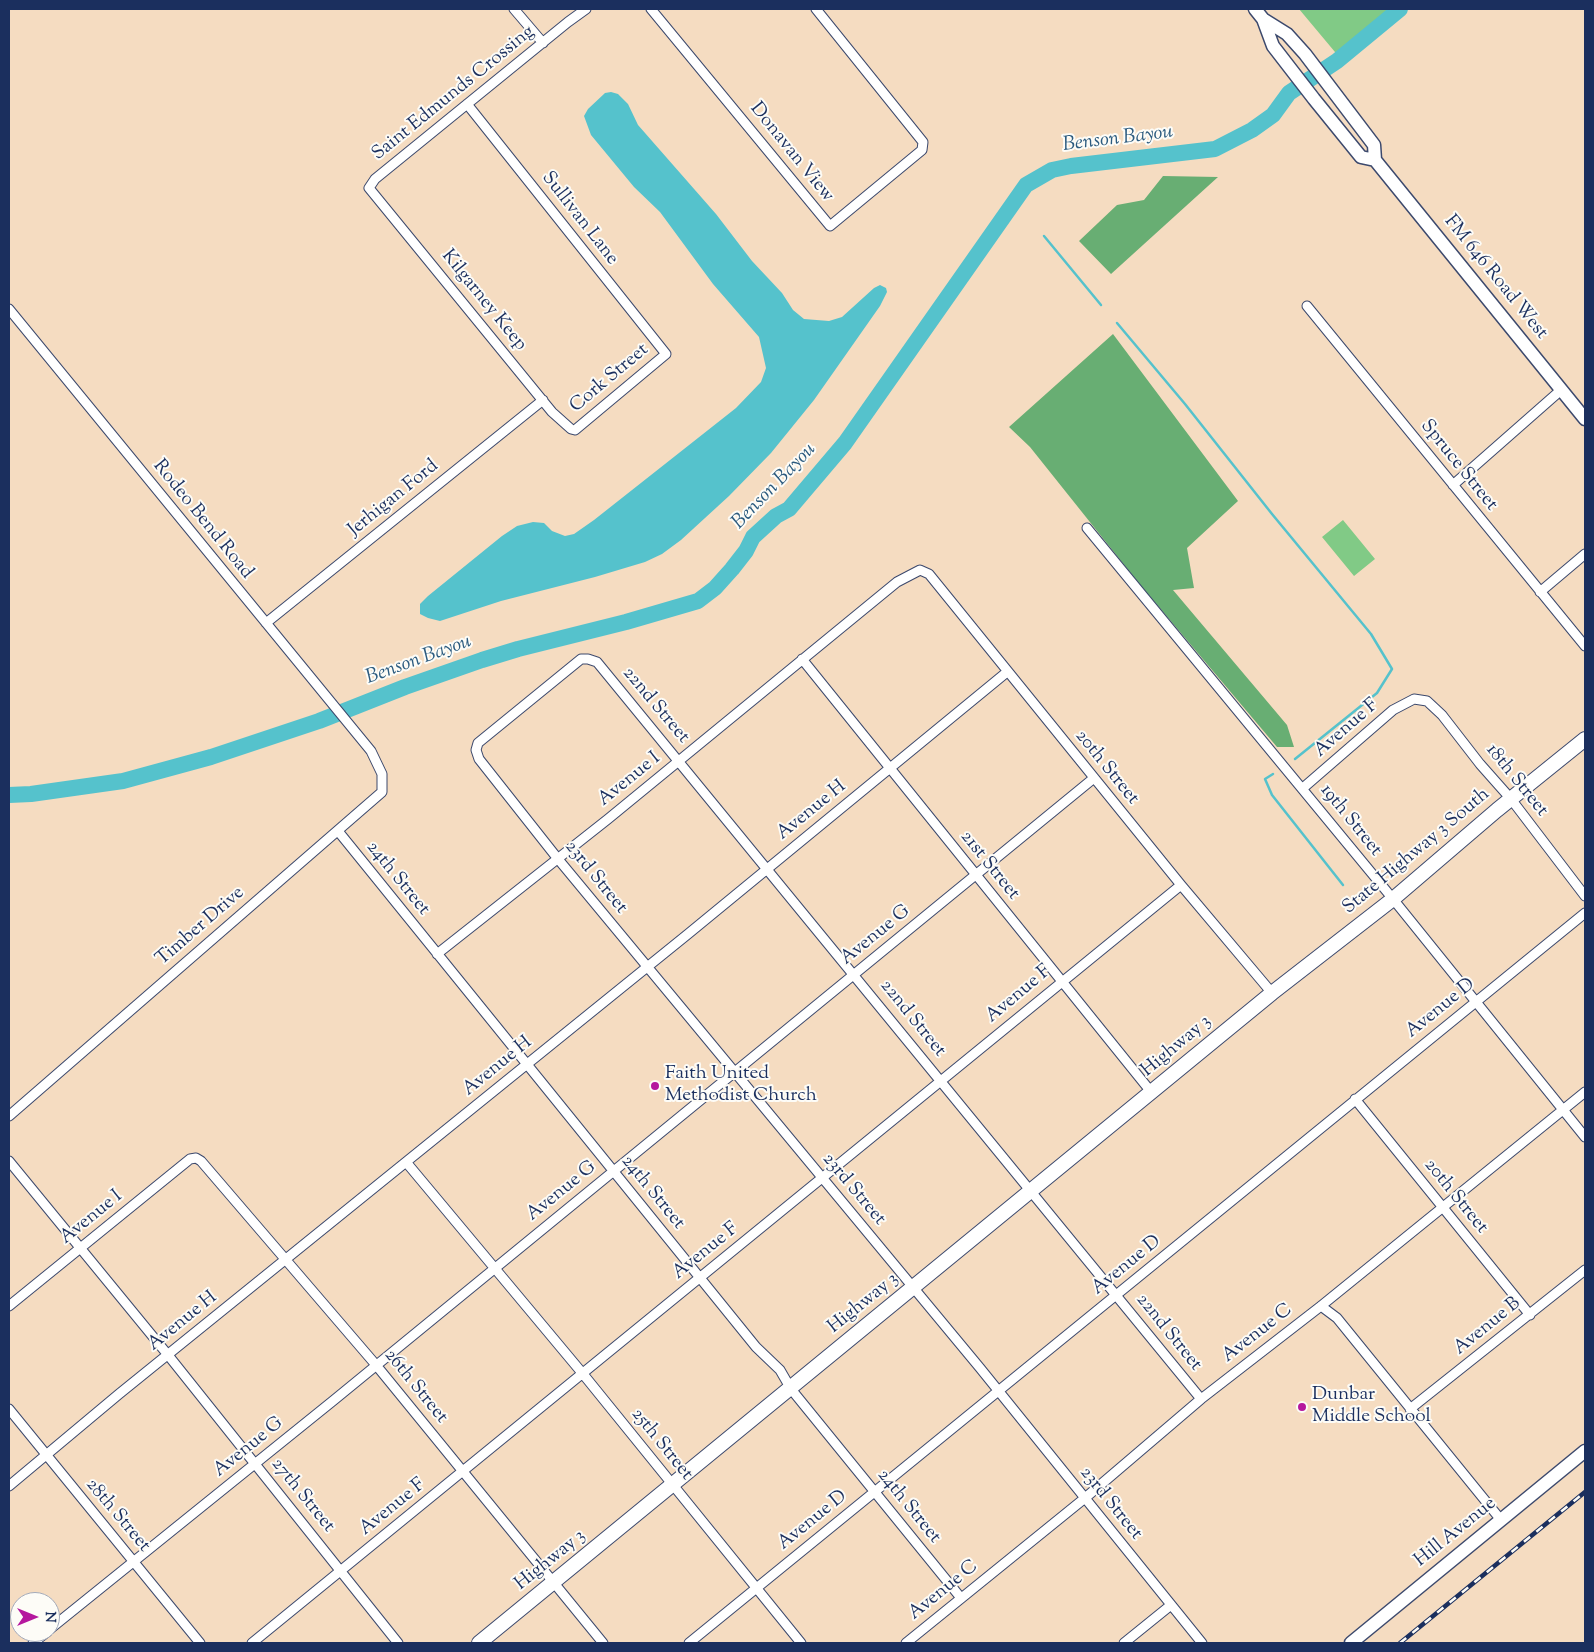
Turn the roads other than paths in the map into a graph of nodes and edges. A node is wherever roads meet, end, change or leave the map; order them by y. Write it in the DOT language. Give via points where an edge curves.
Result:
graph roads {
  1 [pos="514,9"];
  2 [pos="586,9"];
  3 [pos="652,9"];
  4 [pos="816,9"];
  5 [pos="1255,9"];
  6 [pos="1263,19"];
  7 [pos="543,43"];
  8 [pos="468,104"];
  9 [pos="1375,160"];
  10 [pos="369,188"];
  11 [pos="1307,306"];
  12 [pos="9,309"];
  13 [pos="666,354"];
  14 [pos="1562,390"];
  15 [pos="543,400"];
  16 [pos="1585,420"];
  17 [pos="575,430"];
  18 [pos="1453,485"];
  19 [pos="1087,528"];
  20 [pos="1585,554"];
  21 [pos="913,573"];
  22 [pos="1540,592"];
  23 [pos="266,623"];
  24 [pos="1585,646"];
  25 [pos="802,659"];
  26 [pos="1007,672"];
  27 [pos="1414,699"];
  28 [pos="1585,738"];
  29 [pos="371,751"];
  30 [pos="479,759"];
  31 [pos="679,761"];
  32 [pos="889,768"];
  33 [pos="1094,778"];
  34 [pos="1303,788"];
  35 [pos="1512,799"];
  36 [pos="338,830"];
  37 [pos="558,859"];
  38 [pos="768,868"];
  39 [pos="976,876"];
  40 [pos="1181,885"];
  41 [pos="1585,896"];
  42 [pos="1394,899"];
  43 [pos="1585,913"];
  44 [pos="437,954"];
  45 [pos="647,967"];
  46 [pos="854,974"];
  47 [pos="1061,981"];
  48 [pos="1272,993"];
  49 [pos="1476,1002"];
  50 [pos="526,1065"];
  51 [pos="734,1072"];
  52 [pos="941,1080"];
  53 [pos="1585,1092"];
  54 [pos="1152,1093"];
  55 [pos="1355,1099"];
  56 [pos="1564,1110"];
  57 [pos="9,1116"];
  58 [pos="1585,1137"];
  59 [pos="196,1158"];
  60 [pos="9,1161"];
  61 [pos="406,1162"];
  62 [pos="613,1171"];
  63 [pos="822,1178"];
  64 [pos="1032,1191"];
  65 [pos="1443,1208"];
  66 [pos="80,1248"];
  67 [pos="287,1260"];
  68 [pos="494,1268"];
  69 [pos="1585,1270"];
  70 [pos="700,1278"];
  71 [pos="913,1288"];
  72 [pos="1117,1296"];
  73 [pos="9,1306"];
  74 [pos="1321,1306"];
  75 [pos="1530,1314"];
  76 [pos="168,1355"];
  77 [pos="376,1364"];
  78 [pos="583,1374"];
  79 [pos="790,1389"];
  80 [pos="998,1392"];
  81 [pos="1201,1399"];
  82 [pos="1410,1408"];
  83 [pos="9,1409"];
  84 [pos="1585,1451"];
  85 [pos="46,1456"];
  86 [pos="255,1464"];
  87 [pos="463,1472"];
  88 [pos="673,1485"];
  89 [pos="9,1486"];
  90 [pos="874,1492"];
  91 [pos="1085,1498"];
  92 [pos="1501,1520"];
  93 [pos="134,1562"];
  94 [pos="341,1571"];
  95 [pos="553,1583"];
  96 [pos="756,1588"];
  97 [pos="961,1598"];
  98 [pos="1171,1605"];
  99 [pos="60,1622"];
  100 [pos="200,1643"];
  101 [pos="252,1643"];
  102 [pos="398,1643"];
  103 [pos="479,1643"];
  104 [pos="603,1643"];
  105 [pos="689,1643"];
  106 [pos="801,1643"];
  107 [pos="906,1643"];
  108 [pos="1124,1643"];
  109 [pos="1202,1643"];
  110 [pos="1351,1643"];
  1 -- 7 [label="street"];
  2 -- 7 [label="street, Saint Edmunds Crossing"];
  3 -- 4 [label="street, Donavan View" via="830,226 922,150 923,142"];
  5 -- 6 [label="main road, FM 646 Road West"];
  6 -- 9 [label="main road, FM 646 Road West" via="1287,34 1304,54 1374,145"];
  6 -- 9 [label="main road, FM 646 Road West" via="1273,46 1290,69 1361,157"];
  7 -- 8 [label="street, Saint Edmunds Crossing"];
  8 -- 10 [label="street, Saint Edmunds Crossing" via="375,179"];
  8 -- 13 [label="street, Sullivan Lane"];
  9 -- 14 [label="main road, FM 646 Road West"];
  10 -- 15 [label="street, Kilgarney Keep"];
  11 -- 18 [label="street, Spruce Street"];
  12 -- 23 [label="street, Rodeo Bend Road"];
  13 -- 17 [label="street, Cork Street"];
  14 -- 16 [label="main road, FM 646 Road West"];
  14 -- 18 [label="street"];
  15 -- 17 [label="street, Kilgarney Keep" via="571,430"];
  15 -- 23 [label="street, Jerhigan Ford"];
  18 -- 22 [label="street, Spruce Street"];
  19 -- 34 [label="street, 19th Street"];
  20 -- 22 [label="street"];
  21 -- 25 [label="street, Avenue I" via="897,582"];
  21 -- 26 [label="street, 20th Street" via="920,570 929,574"];
  22 -- 24 [label="street, Spruce Street"];
  23 -- 29 [label="street, Rodeo Bend Road"];
  25 -- 31 [label="street, Avenue I"];
  25 -- 32 [label="street, 21st Street"];
  26 -- 32 [label="street, Avenue H"];
  26 -- 33 [label="street, 20th Street"];
  27 -- 34 [label="street, Avenue F" via="1393,710"];
  27 -- 35 [label="street, 18th Street" via="1427,701 1436,707"];
  28 -- 35 [label="main road, State Highway 3 South"];
  29 -- 36 [label="street, Timber Drive" via="382,774 382,792"];
  30 -- 31 [label="street, 22nd Street" via="478,743 581,660 588,659 597,662"];
  30 -- 37 [label="street, 23rd Street"];
  31 -- 37 [label="street, Avenue I"];
  31 -- 38 [label="street, 22nd Street"];
  32 -- 38 [label="street, Avenue H"];
  32 -- 39 [label="street, 21st Street"];
  33 -- 39 [label="street, Avenue G"];
  33 -- 40 [label="street, 20th Street"];
  34 -- 42 [label="street, 19th Street"];
  35 -- 41 [label="street, 18th Street"];
  35 -- 42 [label="main road, State Highway 3 South"];
  36 -- 44 [label="street, 24th Street"];
  36 -- 57 [label="street, Timber Drive"];
  37 -- 44 [label="street, Avenue I"];
  37 -- 45 [label="street, 23rd Street"];
  38 -- 45 [label="street, Avenue H"];
  38 -- 46 [label="street, 22nd Street"];
  39 -- 46 [label="street, Avenue G"];
  39 -- 47 [label="street, 21st Street"];
  40 -- 47 [label="street, Avenue F"];
  40 -- 48 [label="street, 20th Street"];
  42 -- 48 [label="main road, State Highway 3 South"];
  42 -- 49 [label="street, 19th Street"];
  43 -- 49 [label="street, Avenue D"];
  44 -- 50 [label="street, 24th Street"];
  45 -- 50 [label="street, Avenue H"];
  45 -- 51 [label="street, 23rd Street"];
  46 -- 51 [label="street, Avenue G"];
  46 -- 52 [label="street, 22nd Street"];
  47 -- 52 [label="street, Avenue F"];
  47 -- 54 [label="street, 21st Street"];
  48 -- 54 [label="main road, Highway 3"];
  49 -- 55 [label="street, Avenue D"];
  49 -- 56 [label="street, 19th Street"];
  50 -- 61 [label="street, Avenue H"];
  50 -- 62 [label="street, 24th Street"];
  51 -- 62 [label="street, Avenue G"];
  51 -- 63 [label="street, 23rd Street"];
  52 -- 63 [label="street, Avenue F"];
  52 -- 64 [label="street, 22nd Street"];
  53 -- 56 [label="street, Avenue C"];
  54 -- 64 [label="main road, Highway 3"];
  55 -- 65 [label="street, 20th Street"];
  55 -- 72 [label="street, Avenue D"];
  56 -- 58 [label="street, 19th Street"];
  56 -- 65 [label="street, Avenue C"];
  59 -- 66 [label="street, Avenue I" via="190,1159"];
  59 -- 67 [label="street, 26th Street"];
  60 -- 66 [label="street, 27th Street"];
  61 -- 67 [label="street, Avenue H"];
  61 -- 68 [label="street, 25th Street"];
  62 -- 68 [label="street, Avenue G"];
  62 -- 70 [label="street, 24th Street"];
  63 -- 70 [label="street, Avenue F"];
  63 -- 71 [label="street, 23rd Street"];
  64 -- 71 [label="main road, Highway 3"];
  64 -- 72 [label="street, 22nd Street"];
  65 -- 74 [label="street, Avenue C"];
  65 -- 75 [label="street, 20th Street"];
  66 -- 73 [label="street, Avenue I"];
  66 -- 76 [label="street, 27th Street"];
  67 -- 76 [label="street, Avenue H"];
  67 -- 77 [label="street, 26th Street"];
  68 -- 77 [label="street, Avenue G"];
  68 -- 78 [label="street, 25th Street"];
  69 -- 75 [label="street, Avenue B"];
  70 -- 78 [label="street, Avenue F"];
  70 -- 79 [label="street, 24th Street" via="756,1348 780,1370"];
  71 -- 79 [label="main road, Highway 3"];
  71 -- 80 [label="street, 23rd Street"];
  72 -- 80 [label="street, Avenue D"];
  72 -- 81 [label="street, 22nd Street"];
  74 -- 81 [label="street, Avenue C"];
  74 -- 82 [label="street" via="1337,1318"];
  75 -- 82 [label="street, Avenue B"];
  76 -- 85 [label="street, Avenue H"];
  76 -- 86 [label="street, 27th Street"];
  77 -- 86 [label="street, Avenue G"];
  77 -- 87 [label="street, 26th Street"];
  78 -- 87 [label="street, Avenue F"];
  78 -- 88 [label="street, 25th Street"];
  79 -- 88 [label="main road, Highway 3"];
  79 -- 90 [label="street, 24th Street"];
  80 -- 90 [label="street, Avenue D"];
  80 -- 91 [label="street, 23rd Street"];
  81 -- 91 [label="street, Avenue C"];
  82 -- 92 [label="street"];
  83 -- 85 [label="street, 28th Street"];
  84 -- 92 [label="main road, Hill Avenue"];
  85 -- 89 [label="street, Avenue H"];
  85 -- 93 [label="street, 28th Street"];
  86 -- 93 [label="street, Avenue G"];
  86 -- 94 [label="street, 27th Street"];
  87 -- 94 [label="street, Avenue F"];
  87 -- 95 [label="street, 26th Street"];
  88 -- 95 [label="main road, Highway 3"];
  88 -- 96 [label="street, 25th Street"];
  90 -- 96 [label="street, Avenue D"];
  90 -- 97 [label="street, 24th Street"];
  91 -- 97 [label="street, Avenue C"];
  91 -- 98 [label="street, 23rd Street"];
  92 -- 110 [label="main road, Hill Avenue"];
  93 -- 99 [label="street, Avenue G"];
  93 -- 100 [label="street, 28th Street"];
  94 -- 101 [label="street, Avenue F"];
  94 -- 102 [label="street, 27th Street"];
  95 -- 103 [label="main road, Highway 3"];
  95 -- 104 [label="street, 26th Street"];
  96 -- 105 [label="street, Avenue D"];
  96 -- 106 [label="street, 25th Street"];
  97 -- 107 [label="street, Avenue C"];
  98 -- 108 [label="street"];
  98 -- 109 [label="street, 23rd Street"];
}
